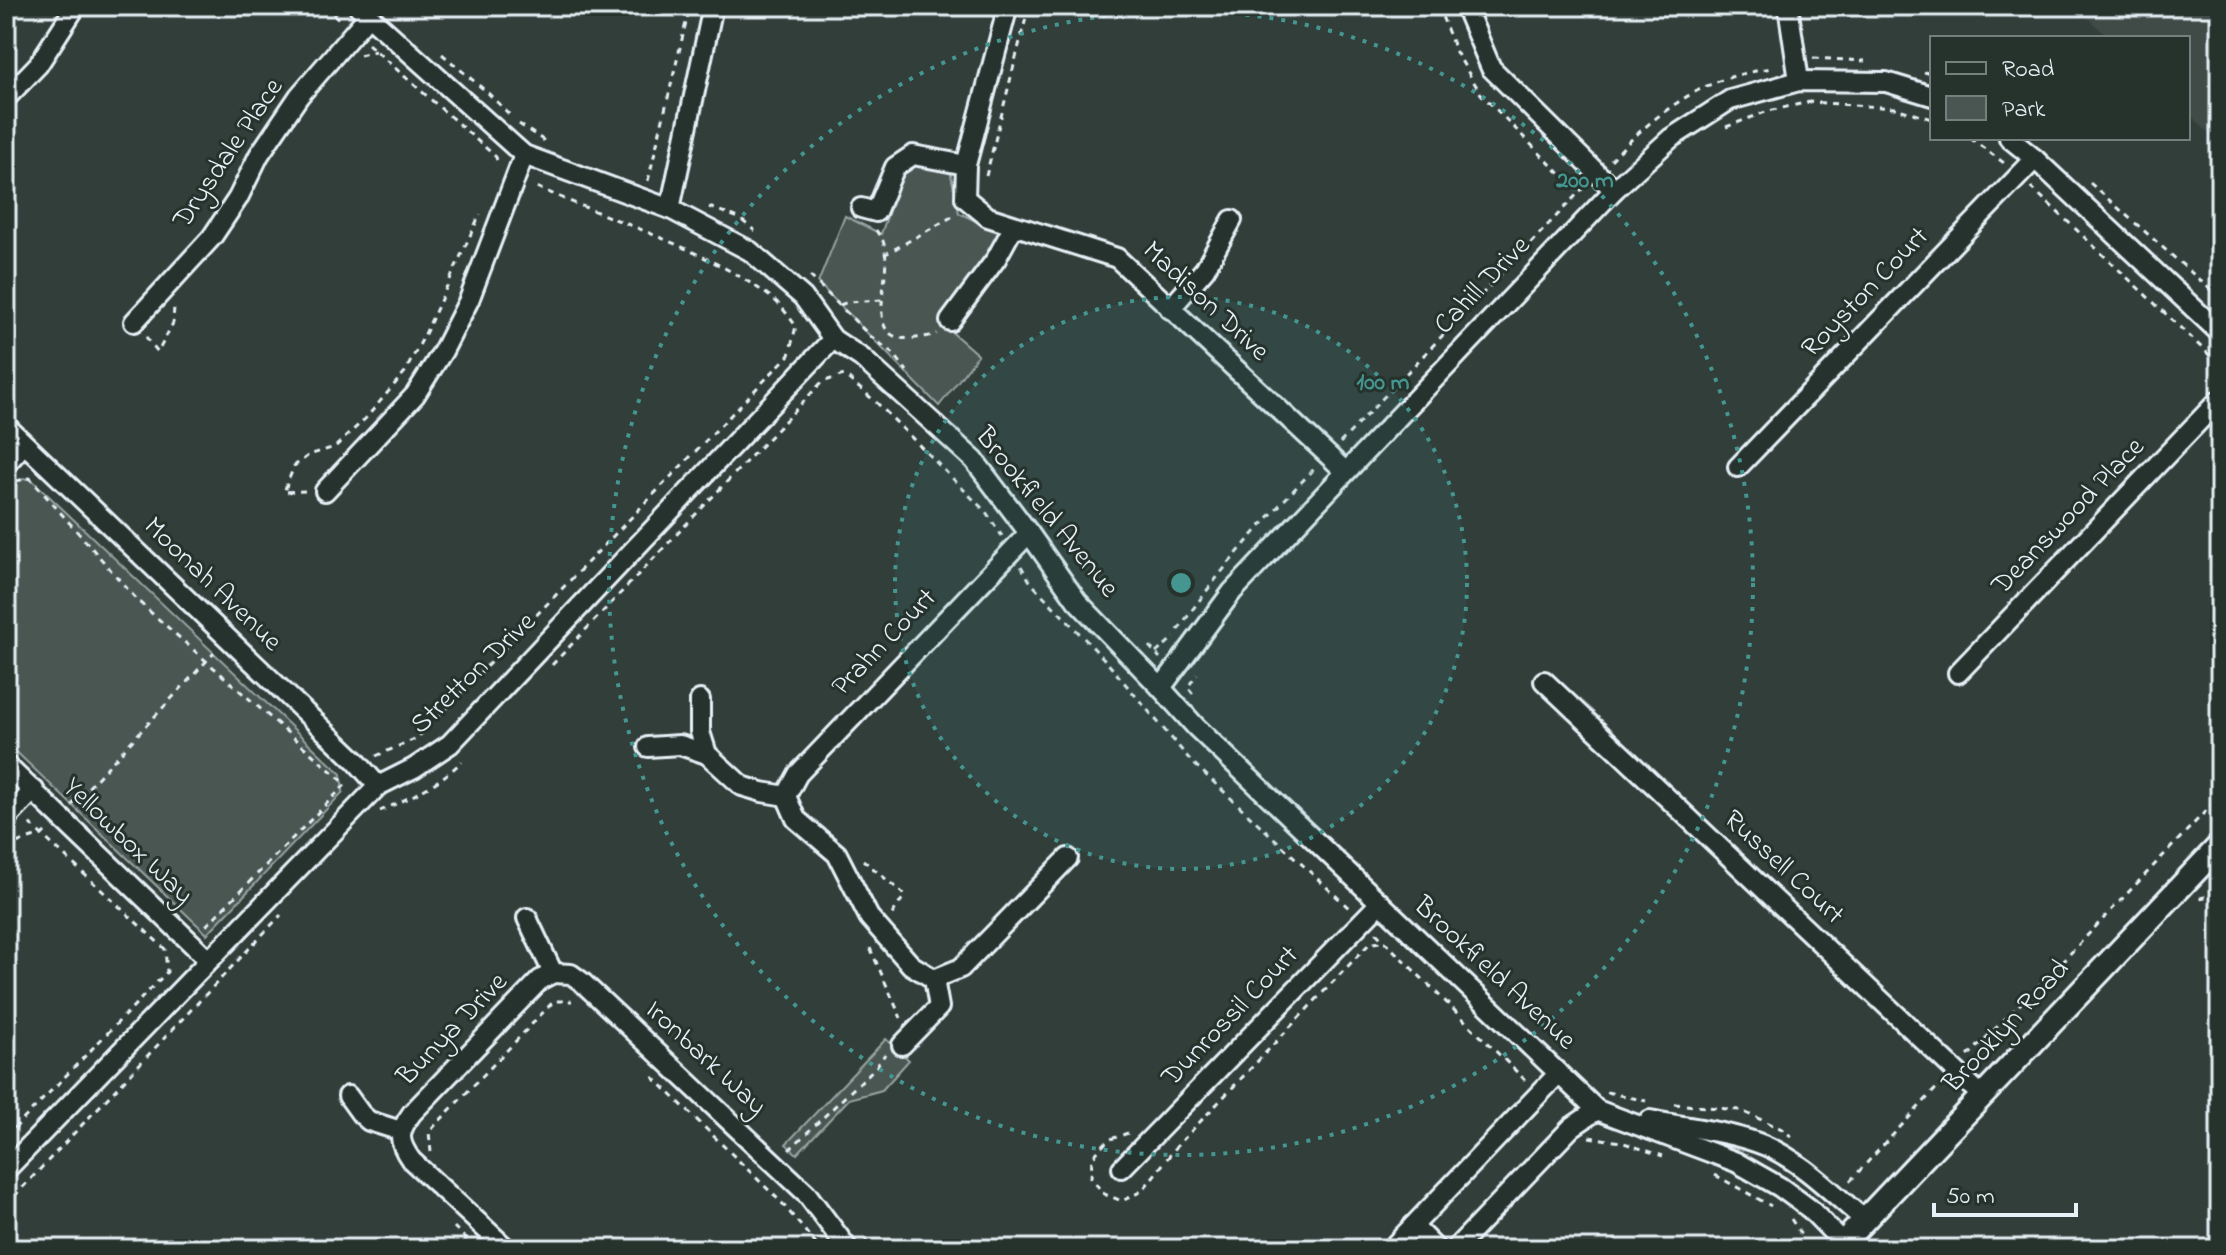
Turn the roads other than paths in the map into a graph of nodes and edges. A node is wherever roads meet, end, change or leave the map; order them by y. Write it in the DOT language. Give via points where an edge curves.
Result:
graph roads {
  1 [pos="76,6"];
  2 [pos="713,6"];
  3 [pos="1008,6"];
  4 [pos="1465,6"];
  5 [pos="1788,6"];
  6 [pos="363,11"];
  7 [pos="1799,81"];
  8 [pos="1930,95"];
  9 [pos="6,98"];
  10 [pos="2011,140"];
  11 [pos="524,155"];
  12 [pos="2035,159"];
  13 [pos="966,165"];
  14 [pos="1614,190"];
  15 [pos="861,208"];
  16 [pos="670,209"];
  17 [pos="1232,220"];
  18 [pos="1014,226"];
  19 [pos="1170,309"];
  20 [pos="950,321"];
  21 [pos="134,322"];
  22 [pos="2220,333"];
  23 [pos="833,339"];
  24 [pos="2220,399"];
  25 [pos="6,426"];
  26 [pos="24,444"];
  27 [pos="1738,467"];
  28 [pos="1345,471"];
  29 [pos="8,473"];
  30 [pos="325,491"];
  31 [pos="1029,533"];
  32 [pos="1958,673"];
  33 [pos="1544,681"];
  34 [pos="1161,688"];
  35 [pos="700,700"];
  36 [pos="648,747"];
  37 [pos="707,754"];
  38 [pos="6,765"];
  39 [pos="378,786"];
  40 [pos="34,790"];
  41 [pos="786,796"];
  42 [pos="10,815"];
  43 [pos="2220,845"];
  44 [pos="1068,858"];
  45 [pos="1379,904"];
  46 [pos="527,918"];
  47 [pos="209,960"];
  48 [pos="553,973"];
  49 [pos="934,979"];
  50 [pos="898,1042"];
  51 [pos="1558,1074"];
  52 [pos="348,1096"];
  53 [pos="1982,1096"];
  54 [pos="1597,1110"];
  55 [pos="401,1131"];
  56 [pos="1794,1162"];
  57 [pos="1122,1168"];
  58 [pos="6,1170"];
  59 [pos="1780,1187"];
  60 [pos="1865,1220"];
  61 [pos="1413,1226"];
  62 [pos="514,1244"];
  63 [pos="1840,1246"];
  64 [pos="848,1249"];
  65 [pos="1391,1249"];
  66 [pos="1436,1249"];
  67 [pos="1455,1249"];
  1 -- 9 [label="street" via="38,65"];
  2 -- 16 [label="street"];
  3 -- 13 [label="street"];
  4 -- 14 [label="street" via="1491,68"];
  5 -- 7 [label="street"];
  6 -- 11 [label="street, Brookfield Avenue"];
  6 -- 21 [label="street, Drysdale Place" via="354,32 259,155 212,237"];
  7 -- 8 [label="street, Cahill Drive" via="1886,82"];
  7 -- 14 [label="street, Cahill Drive" via="1730,100 1671,138"];
  10 -- 12 [label="street"];
  11 -- 16 [label="street, Brookfield Avenue"];
  11 -- 30 [label="street" via="469,300 443,351 415,395"];
  12 -- 22 [label="street"];
  12 -- 27 [label="street, Royston Court"];
  13 -- 15 [label="street" via="913,155 895,167 876,212"];
  13 -- 18 [label="street, Madison Drive" via="965,198 988,217"];
  14 -- 28 [label="street, Cahill Drive"];
  16 -- 23 [label="street, Brookfield Avenue" via="750,251 803,297"];
  17 -- 19 [label="street" via="1205,269"];
  18 -- 19 [label="street, Madison Drive" via="1117,258"];
  18 -- 20 [label="street"];
  19 -- 28 [label="street, Madison Drive"];
  23 -- 31 [label="street, Brookfield Avenue" via="862,358 974,460"];
  23 -- 39 [label="street, Stretton Drive" via="450,744"];
  24 -- 32 [label="street, Deanswood Place"];
  25 -- 26 [label="street, Moonah Avenue"];
  26 -- 29 [label="street"];
  26 -- 39 [label="street, Moonah Avenue"];
  28 -- 34 [label="street, Cahill Drive" via="1232,592"];
  31 -- 34 [label="street, Brookfield Avenue" via="1077,601"];
  31 -- 41 [label="street, Prahn Court" via="798,774"];
  33 -- 53 [label="street, Russell Court"];
  34 -- 45 [label="street, Brookfield Avenue"];
  35 -- 37 [label="street" via="700,732"];
  36 -- 37 [label="street" via="680,745"];
  37 -- 41 [label="street" via="742,786"];
  38 -- 40 [label="street, Yellowbox Way"];
  39 -- 47 [label="street, Stretton Drive"];
  40 -- 42 [label="street"];
  40 -- 47 [label="street, Yellowbox Way"];
  41 -- 49 [label="street" via="796,819 837,854 869,917 911,965"];
  43 -- 53 [label="street, Brooklyn Road"];
  44 -- 49 [label="street" via="961,968"];
  45 -- 51 [label="street, Brookfield Avenue"];
  45 -- 57 [label="street, Dunrossil Court"];
  46 -- 48 [label="street"];
  47 -- 58 [label="street, Stretton Drive"];
  48 -- 55 [label="street, Bunya Drive" via="540,980 423,1101"];
  48 -- 64 [label="street, Ironbark Way" via="571,974 582,982 806,1193"];
  49 -- 50 [label="street" via="939,1007"];
  51 -- 54 [label="street, Brookfield Avenue"];
  51 -- 61 [label="street"];
  52 -- 55 [label="street, Bunya Drive" via="369,1121"];
  53 -- 60 [label="street, Brooklyn Road"];
  54 -- 56 [label="street" via="1737,1137"];
  54 -- 59 [label="street, Brookfield Avenue" via="1736,1162"];
  54 -- 67 [label="street" via="1572,1127"];
  55 -- 62 [label="street, Bunya Drive" via="411,1160"];
  56 -- 59 [label="street"];
  56 -- 60 [label="street" via="1838,1188"];
  59 -- 63 [label="street, Brookfield Avenue" via="1816,1216"];
  60 -- 63 [label="street, Brooklyn Road"];
  61 -- 65 [label="street"];
  61 -- 66 [label="street"];
}
